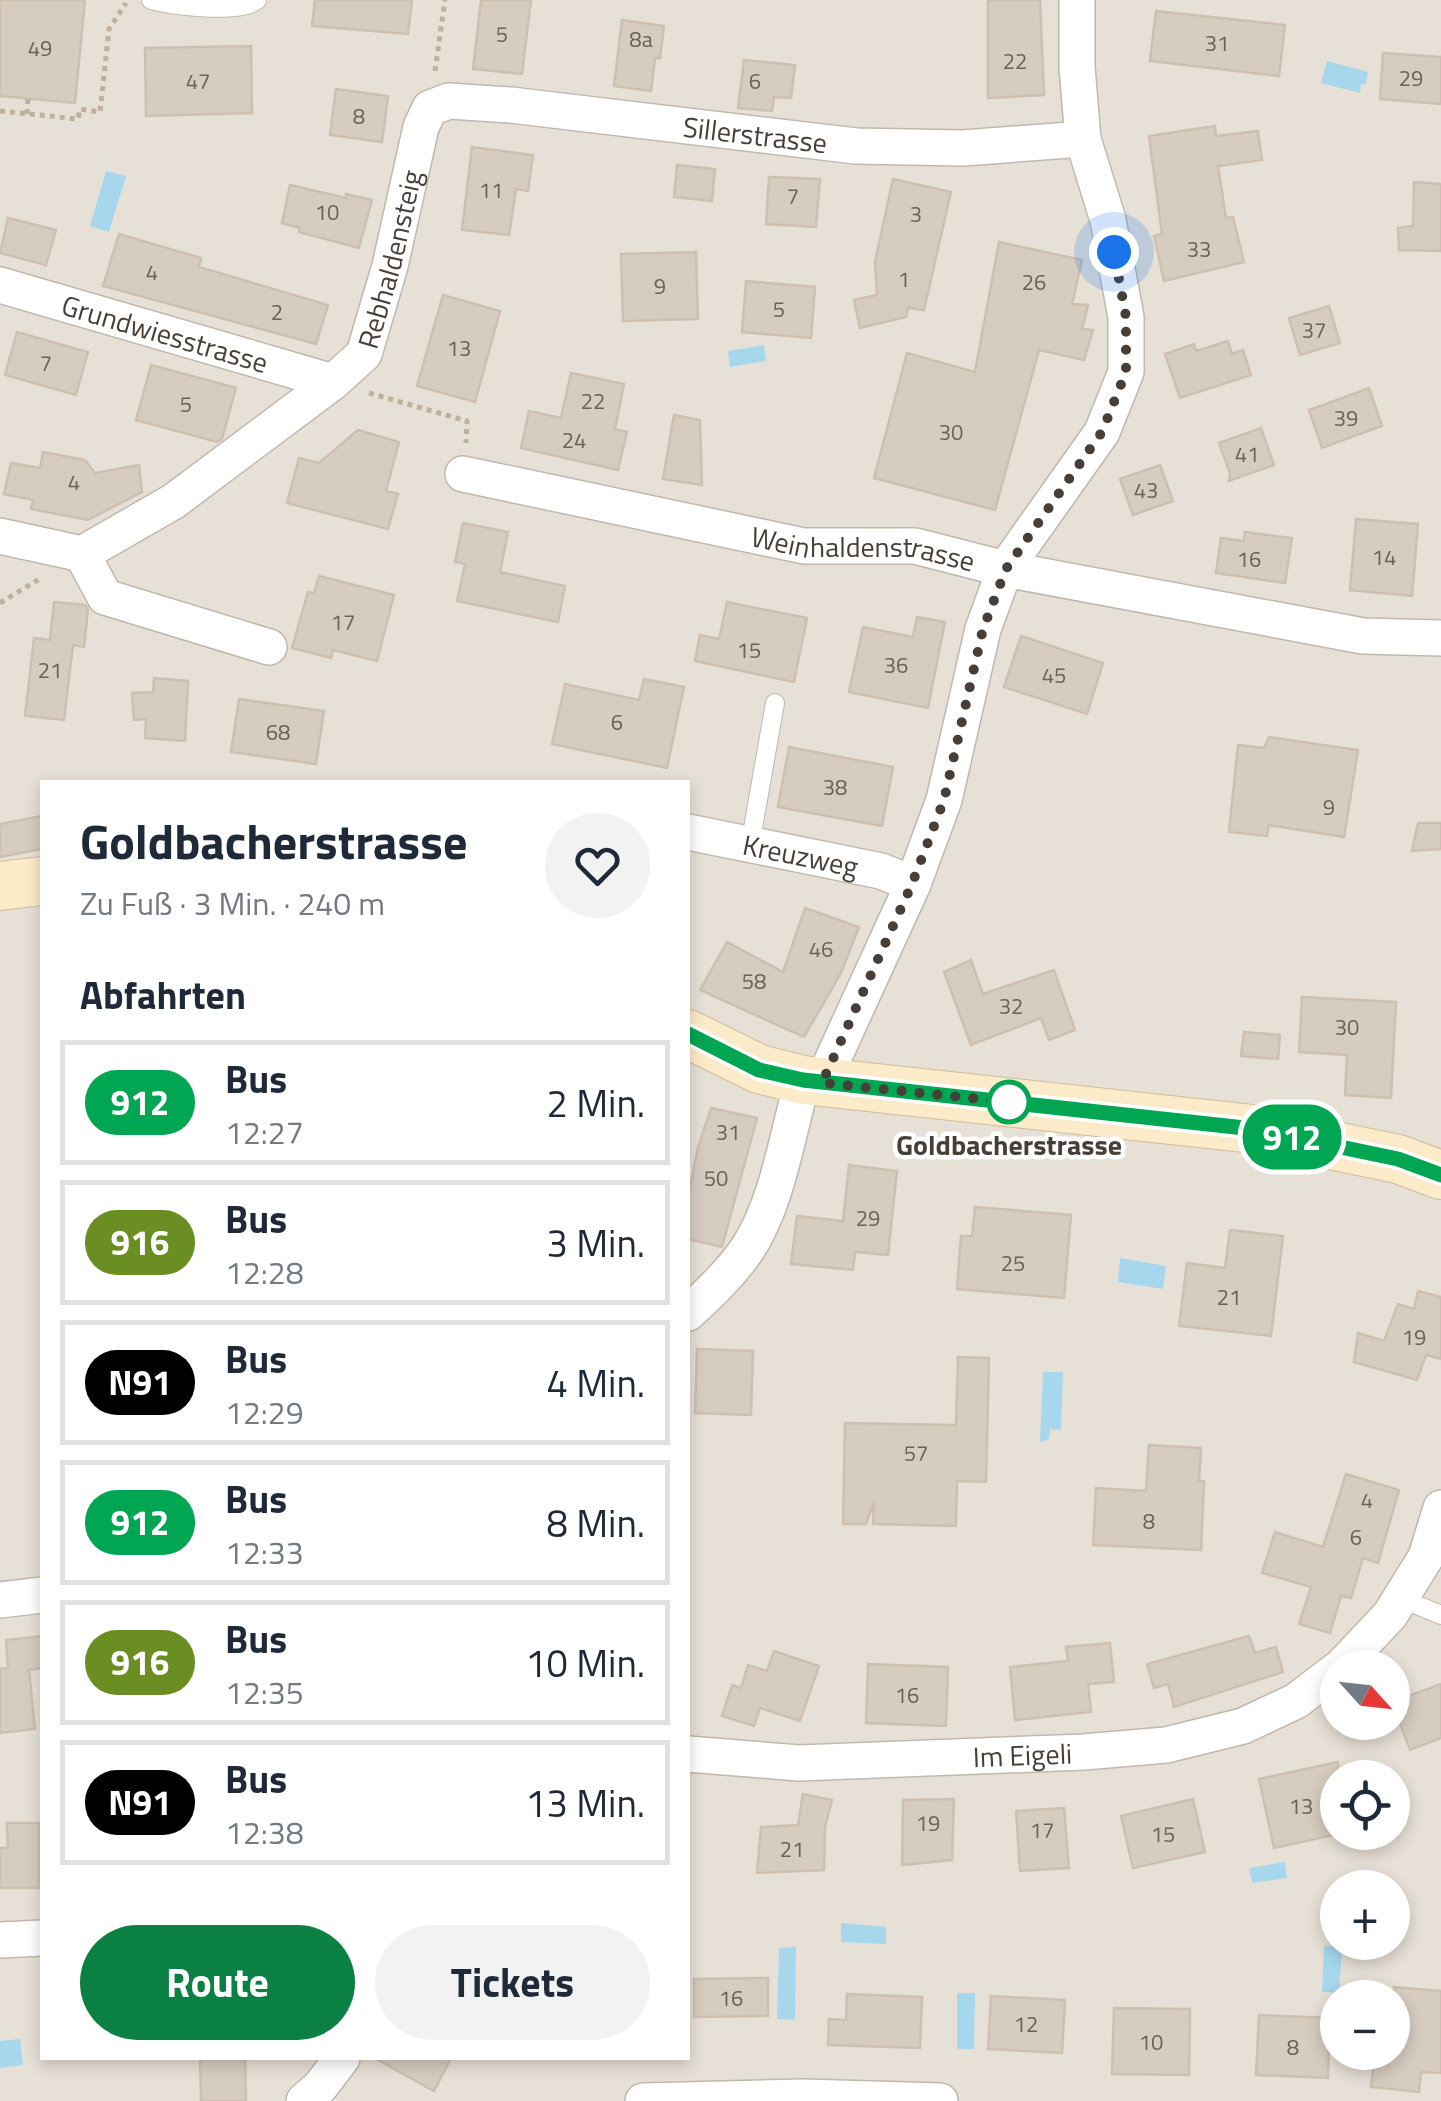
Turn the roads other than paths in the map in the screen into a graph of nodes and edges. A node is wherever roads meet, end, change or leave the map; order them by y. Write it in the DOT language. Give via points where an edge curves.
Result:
graph roads {
  1 [pos="150,0"];
  2 [pos="257,0"];
  3 [pos="1077,0"];
  4 [pos="430,108"];
  5 [pos="1083,139"];
  6 [pos="0,285"];
  7 [pos="333,382"];
  8 [pos="463,474"];
  9 [pos="0,536"];
  10 [pos="82,554"];
  11 [pos="1006,569"];
  12 [pos="1441,638"];
  13 [pos="269,647"];
  14 [pos="775,703"];
  15 [pos="690,832"];
  16 [pos="750,845"];
  17 [pos="40,881"];
  18 [pos="912,884"];
  19 [pos="0,886"];
  20 [pos="690,1035"];
  21 [pos="812,1082"];
  22 [pos="1441,1175"];
  23 [pos="690,1311"];
  24 [pos="1441,1508"];
  25 [pos="40,1595"];
  26 [pos="1400,1598"];
  27 [pos="0,1600"];
  28 [pos="1441,1615"];
  29 [pos="1356,1650"];
  30 [pos="1320,1683"];
  31 [pos="690,1754"];
  32 [pos="40,1938"];
  33 [pos="0,1940"];
  34 [pos="341,2060"];
  35 [pos="320,2096"];
  36 [pos="642,2101"];
  37 [pos="940,2101"];
  1 -- 2 [label="lane" via="229,8"];
  3 -- 5 [label="street"];
  4 -- 5 [label="street, Sillerstrasse" via="449,101 511,105 856,146 963,148"];
  4 -- 7 [label="street, Rebhaldensteig" via="364,354"];
  5 -- 11 [label="street" via="1108,220 1126,317 1126,372 1102,432"];
  6 -- 7 [label="street, Grundwiesstrasse"];
  7 -- 10 [label="street, Rebhaldensteig" via="174,501"];
  8 -- 11 [label="street, Weinhaldenstrasse" via="804,546 915,546"];
  9 -- 10 [label="street"];
  10 -- 13 [label="street" via="105,598"];
  11 -- 12 [label="street, Weinhaldenstrasse" via="1364,636"];
  11 -- 18 [label="street" via="983,629 944,800"];
  14 -- 16 [label="lane"];
  15 -- 16 [label="street, Kreuzweg"];
  16 -- 18 [label="street, Kreuzweg" via="881,871"];
  17 -- 19 [label="main road"];
  18 -- 21 [label="street"];
  20 -- 21 [label="main road" via="759,1070"];
  21 -- 22 [label="main road" via="1254,1129 1398,1159"];
  21 -- 23 [label="street" via="748,1247"];
  24 -- 26 [label="street, Im Eigeli" via="1426,1557"];
  25 -- 27 [label="street"];
  26 -- 28 [label="lane"];
  26 -- 29 [label="street, Im Eigeli"];
  30 -- 31 [label="street, Im Eigeli" via="1243,1726 1166,1744 816,1762"];
  32 -- 33 [label="street"];
  34 -- 35 [label="street"];
  36 -- 37 [label="street"];
}
